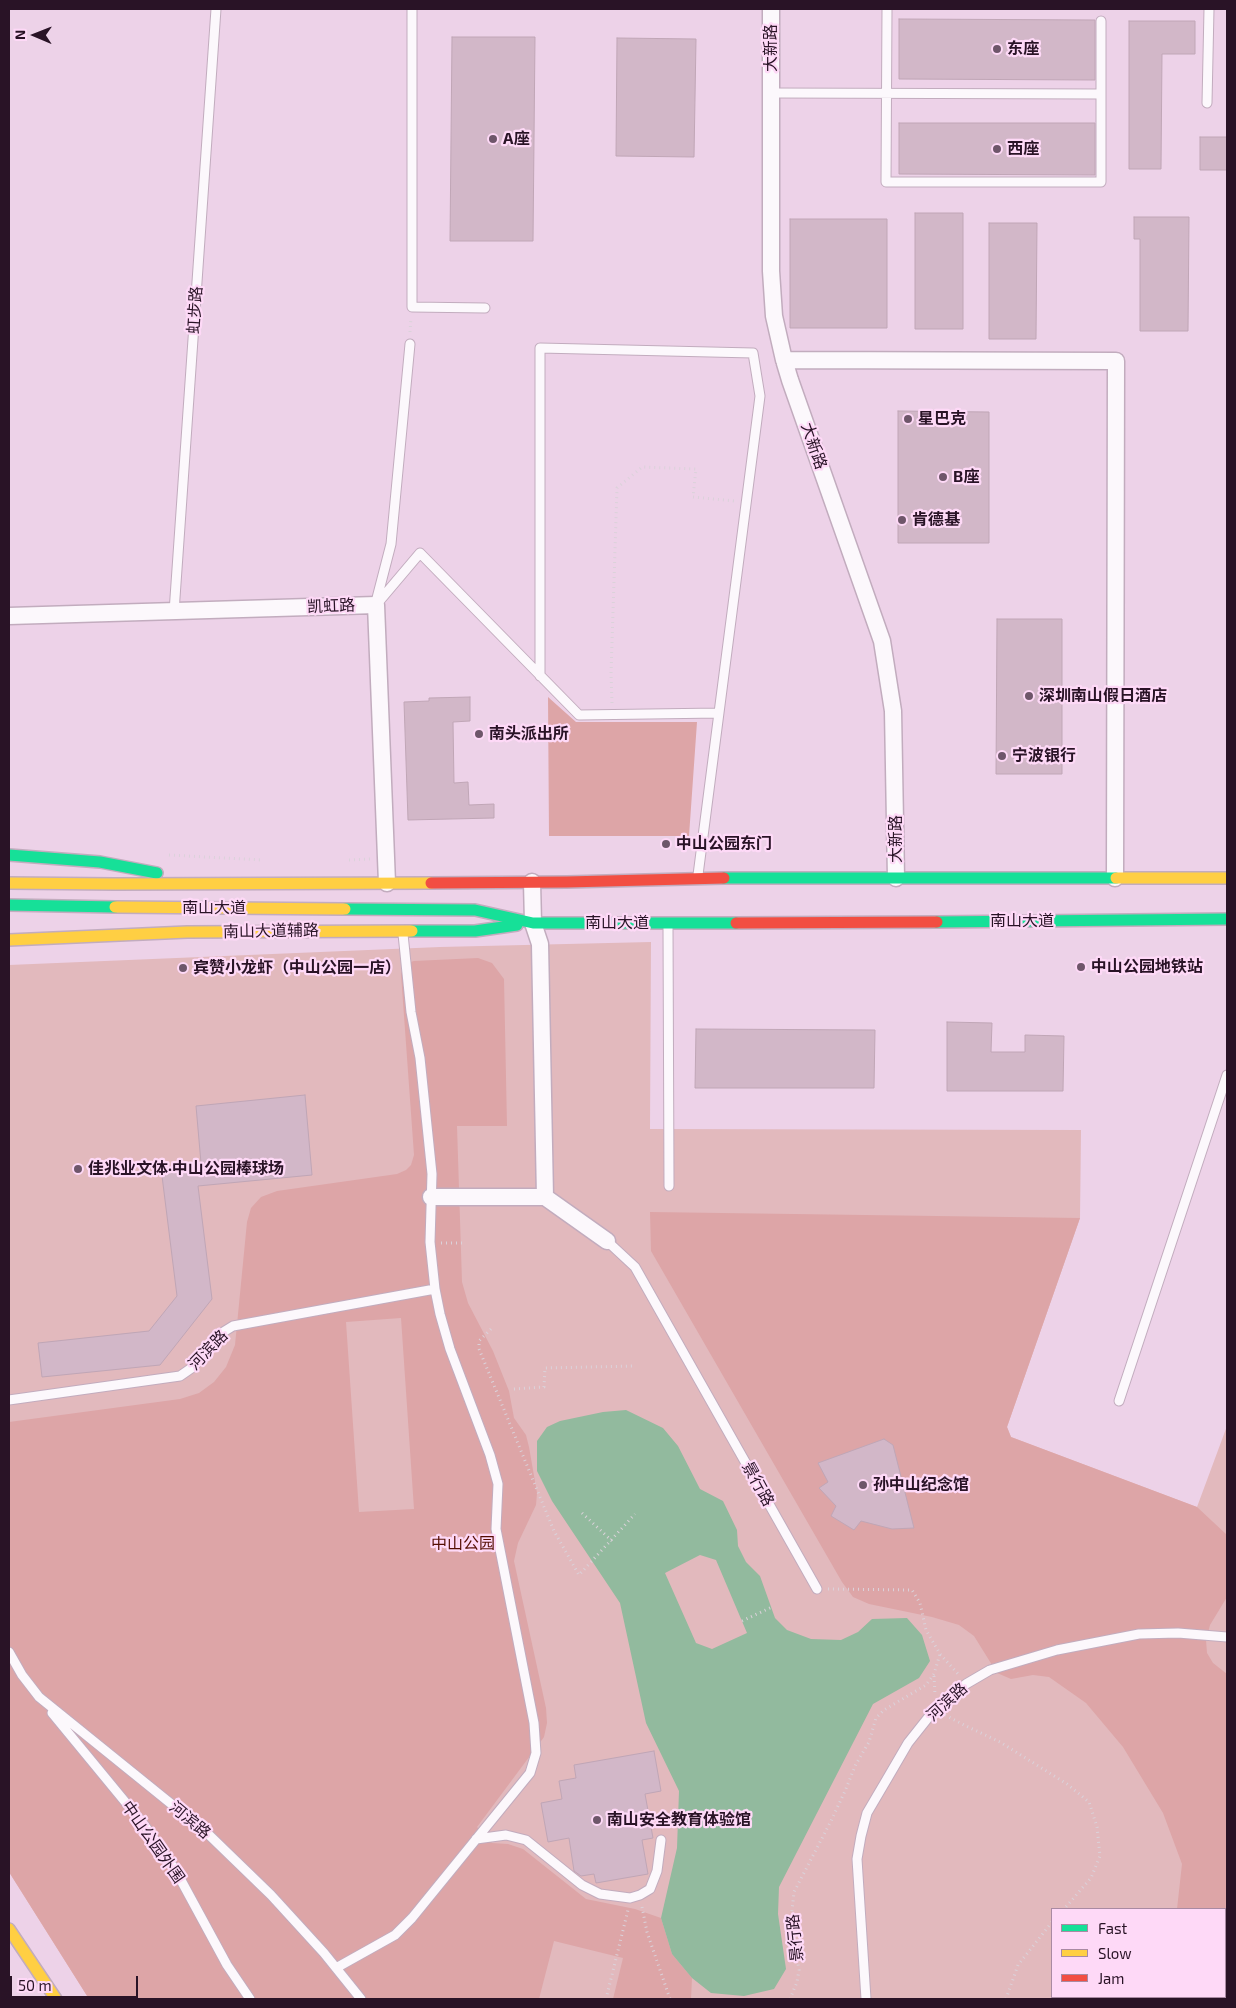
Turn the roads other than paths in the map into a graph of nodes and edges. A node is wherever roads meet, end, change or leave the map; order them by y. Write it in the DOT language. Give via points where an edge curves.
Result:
graph roads {
  1 [pos="216,9"];
  2 [pos="412,9"];
  3 [pos="771,9"];
  4 [pos="887,9"];
  5 [pos="1209,9"];
  6 [pos="1101,21"];
  7 [pos="771,93"];
  8 [pos="887,93"];
  9 [pos="1101,94"];
  10 [pos="1207,102"];
  11 [pos="486,308"];
  12 [pos="410,344"];
  13 [pos="784,360"];
  14 [pos="376,605"];
  15 [pos="174,612"];
  16 [pos="9,616"];
  17 [pos="540,676"];
  18 [pos="719,712"];
  19 [pos="9,855"];
  20 [pos="697,878"];
  21 [pos="896,878"];
  22 [pos="1115,878"];
  23 [pos="1227,878"];
  24 [pos="532,882"];
  25 [pos="9,883"];
  26 [pos="387,883"];
  27 [pos="214,896"];
  28 [pos="9,905"];
  29 [pos="1227,919"];
  30 [pos="533,923"];
  31 [pos="668,924"];
  32 [pos="403,931"];
  33 [pos="9,940"];
  34 [pos="1227,1075"];
  35 [pos="669,1186"];
  36 [pos="431,1197"];
  37 [pos="545,1197"];
  38 [pos="607,1242"];
  39 [pos="435,1289"];
  40 [pos="9,1400"];
  41 [pos="1119,1401"];
  42 [pos="817,1589"];
  43 [pos="1227,1637"];
  44 [pos="9,1652"];
  45 [pos="39,1697"];
  46 [pos="476,1839"];
  47 [pos="661,1840"];
  48 [pos="9,1929"];
  49 [pos="336,1968"];
  50 [pos="56,1999"];
  51 [pos="250,1999"];
  52 [pos="361,1999"];
  53 [pos="866,1999"];
  1 -- 15 [label="lane, 虹步路"];
  2 -- 11 [label="lane" via="412,307"];
  3 -- 7 [label="street, 大新路"];
  4 -- 8 [label="lane"];
  5 -- 10 [label="lane"];
  6 -- 9 [label="lane"];
  7 -- 8 [label="lane"];
  7 -- 13 [label="street, 大新路" via="771,278 774,316"];
  8 -- 9 [label="lane"];
  8 -- 9 [label="lane" via="886,182 1101,182"];
  12 -- 14 [label="lane" via="391,544"];
  13 -- 21 [label="street, 大新路" via="882,641 893,711"];
  13 -- 22 [label="street" via="1116,361"];
  14 -- 15 [label="street, 凯虹路"];
  14 -- 17 [label="lane" via="420,553"];
  14 -- 26 [label="street, 凯虹路"];
  15 -- 16 [label="street, 凯虹路"];
  17 -- 18 [label="lane" via="579,715"];
  17 -- 18 [label="lane" via="540,348 753,353 760,396"];
  18 -- 20 [label="lane"];
  19 -- 27 [label="main road" via="100,862"];
  20 -- 21 [label="main road, 南山大道"];
  20 -- 24 [label="main road, 南山大道"];
  21 -- 22 [label="main road, 南山大道"];
  22 -- 23 [label="main road, 南山大道"];
  24 -- 26 [label="main road, 南山大道"];
  24 -- 30 [label="street"];
  25 -- 27 [label="main road, 南山大道" via="115,884"];
  26 -- 27 [label="main road, 南山大道"];
  27 -- 28 [label="main road, 南山大道" via="115,907"];
  27 -- 30 [label="main road, 南山大道" via="475,910"];
  29 -- 31 [label="main road, 南山大道"];
  30 -- 31 [label="main road, 南山大道"];
  30 -- 32 [label="main road, 南山大道辅路" via="475,931"];
  30 -- 37 [label="street" via="540,944"];
  31 -- 35 [label="lane"];
  32 -- 33 [label="main road, 南山大道辅路" via="187,932"];
  32 -- 36 [label="lane" via="411,1012 420,1058 432,1174"];
  34 -- 41 [label="lane"];
  36 -- 37 [label="street"];
  36 -- 39 [label="lane" via="430,1242"];
  37 -- 38 [label="street"];
  38 -- 42 [label="lane, 景行路" via="635,1267"];
  39 -- 40 [label="lane, 河滨路" via="233,1326 220,1334 194,1368 180,1376"];
  39 -- 46 [label="lane" via="450,1349 498,1484 496,1529 534,1723 536,1753 530,1773"];
  43 -- 53 [label="lane, 河滨路" via="1139,1634 1022,1658 990,1670 966,1684 935,1709 908,1743 867,1813 861,1836 857,1859"];
  44 -- 45 [label="lane, 河滨路"];
  45 -- 49 [label="lane, 河滨路" via="206,1832 271,1895"];
  45 -- 51 [label="lane, 中山公园外围" via="145,1826 176,1871 227,1965"];
  46 -- 47 [label="lane" via="506,1835 526,1840 582,1885 600,1894 630,1898 650,1889 657,1871"];
  46 -- 49 [label="lane" via="395,1936"];
  48 -- 50 [label="main road"];
  49 -- 52 [label="lane, 河滨路"];
}
